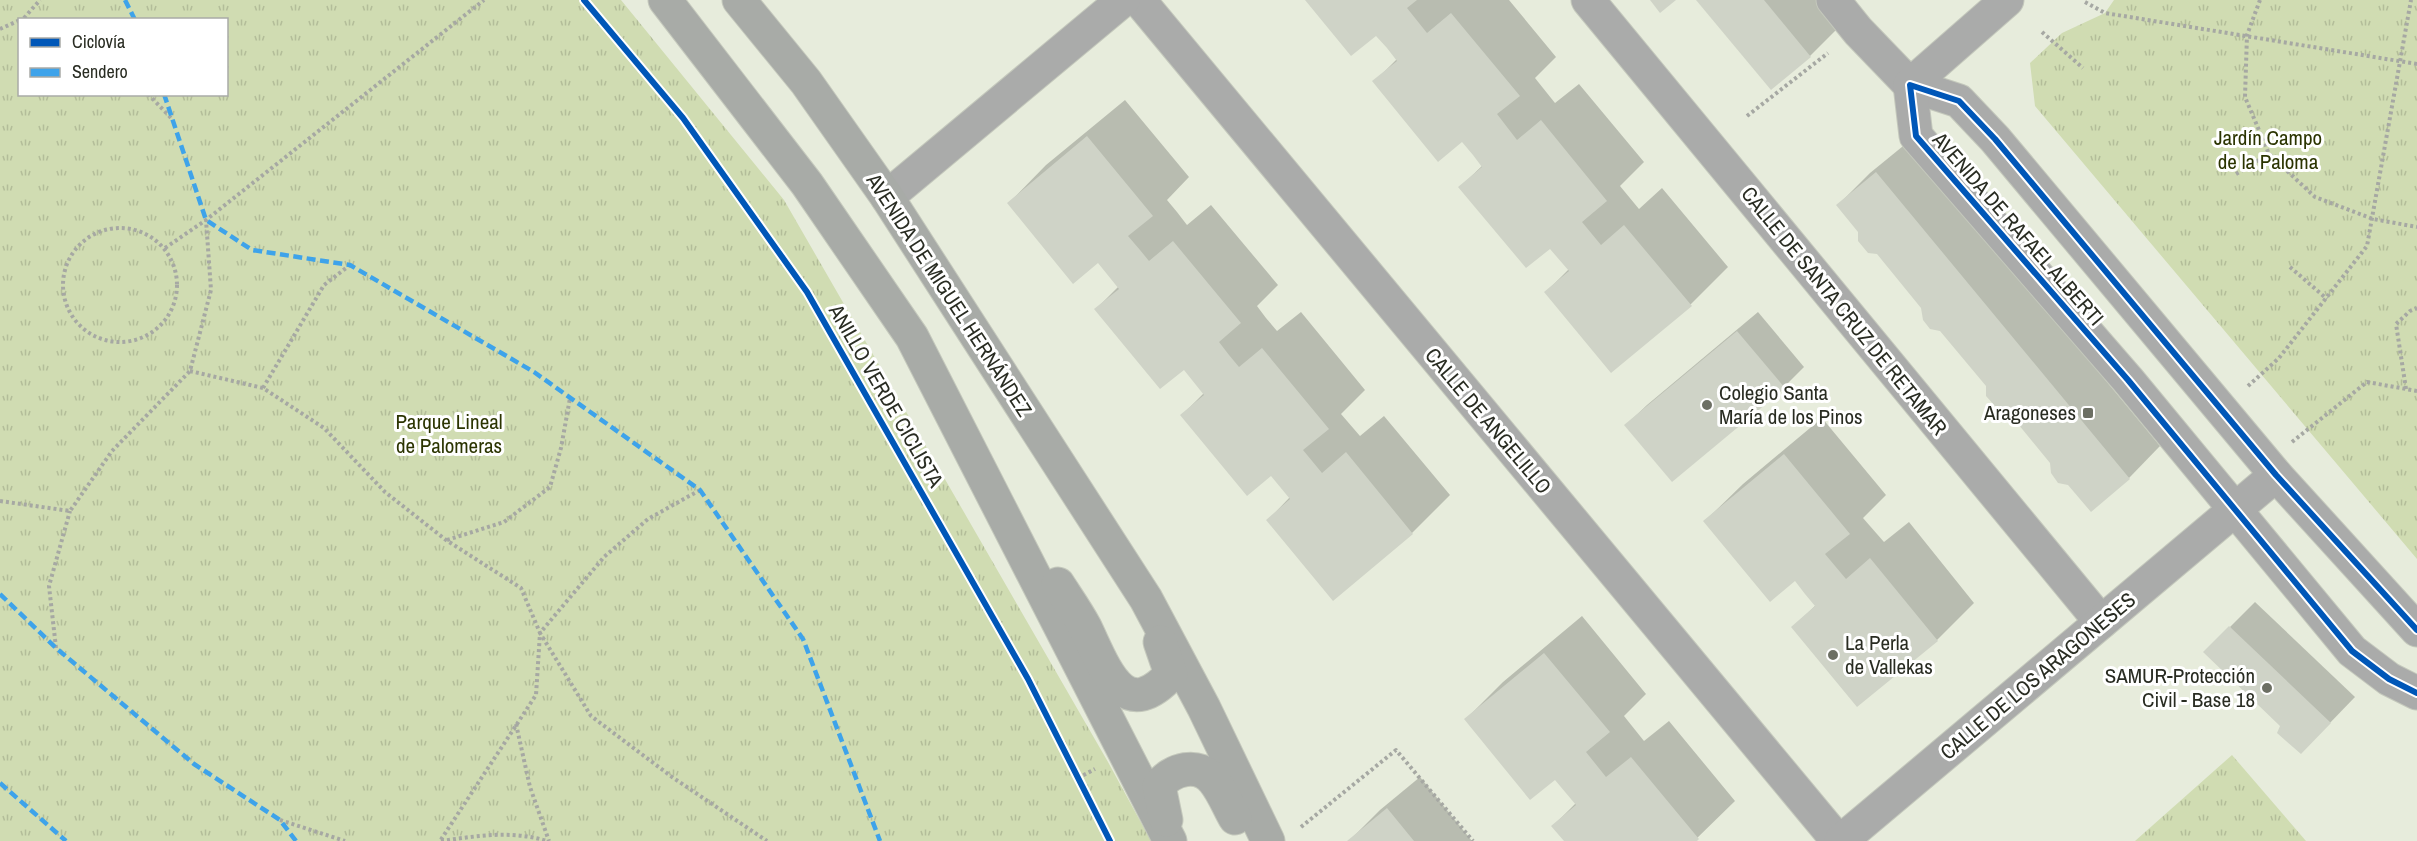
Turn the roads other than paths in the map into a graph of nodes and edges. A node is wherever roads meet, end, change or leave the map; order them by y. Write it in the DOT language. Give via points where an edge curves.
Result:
graph roads {
  1 [pos="665,0"];
  2 [pos="739,0"];
  3 [pos="1123,0"];
  4 [pos="1139,0"];
  5 [pos="1588,0"];
  6 [pos="1833,0"];
  7 [pos="2007,0"];
  8 [pos="1910,85"];
  9 [pos="887,197"];
  10 [pos="2271,469"];
  11 [pos="2235,510"];
  12 [pos="1004,517"];
  13 [pos="1146,598"];
  14 [pos="2101,622"];
  15 [pos="2417,630"];
  16 [pos="2417,693"];
  17 [pos="1170,841"];
  18 [pos="1247,841"];
  19 [pos="1268,841"];
  20 [pos="1839,841"];
  1 -- 12 [label="street, AVENIDA DE MIGUEL HERNÁNDEZ" via="807,184 912,337"];
  2 -- 9 [label="street, AVENIDA DE MIGUEL HERNÁNDEZ" via="806,82"];
  3 -- 9 [label="street"];
  4 -- 20 [label="street, CALLE DE ANGELILLO"];
  5 -- 14 [label="street, CALLE DE SANTA CRUZ DE RETAMAR"];
  6 -- 8 [label="street"];
  7 -- 8 [label="street"];
  8 -- 10 [label="street, AVENIDA DE RAFAEL ALBERTI" via="1959,100"];
  8 -- 11 [label="street, AVENIDA DE RAFAEL ALBERTI" via="1916,136"];
  9 -- 13 [label="street, AVENIDA DE MIGUEL HERNÁNDEZ"];
  10 -- 11 [label="street, CALLE DE LOS ARAGONESES"];
  10 -- 15 [label="street, AVENIDA DE RAFAEL ALBERTI"];
  11 -- 14 [label="street, CALLE DE LOS ARAGONESES"];
  11 -- 16 [label="street, AVENIDA DE RAFAEL ALBERTI" via="2352,651 2389,679"];
  12 -- 13 [label="street, AVENIDA DE MIGUEL HERNÁNDEZ" via="1058,583 1118,687 1130,693 1157,689 1171,674"];
  12 -- 17 [label="street, AVENIDA DE MIGUEL HERNÁNDEZ"];
  13 -- 19 [label="street, AVENIDA DE MIGUEL HERNÁNDEZ"];
  14 -- 20 [label="street, CALLE DE LOS ARAGONESES"];
  17 -- 18 [label="street, AVENIDA DE MIGUEL HERNÁNDEZ" via="1159,786 1166,776 1182,769 1202,771 1213,779"];
}
